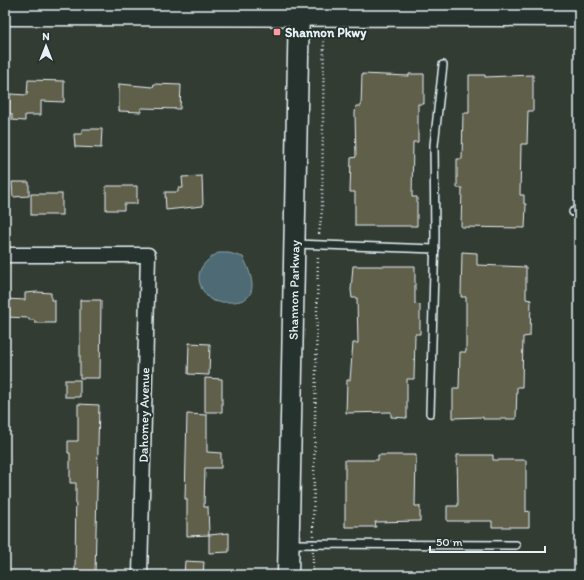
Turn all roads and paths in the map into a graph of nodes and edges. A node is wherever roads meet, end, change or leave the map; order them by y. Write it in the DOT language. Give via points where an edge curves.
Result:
graph roads {
  1 [pos="299,10"];
  2 [pos="5,15"];
  3 [pos="324,16"];
  4 [pos="579,16"];
  5 [pos="442,64"];
  6 [pos="295,244"];
  7 [pos="318,245"];
  8 [pos="435,250"];
  9 [pos="5,255"];
  10 [pos="430,413"];
  11 [pos="289,544"];
  12 [pos="516,545"];
  13 [pos="140,575"];
  14 [pos="288,575"];
  15 [pos="312,575"];
  1 -- 2 [label="street"];
  1 -- 3 [label="street"];
  1 -- 6 [label="street, Shannon Parkway"];
  3 -- 4 [label="street"];
  3 -- 7 [label="path" via="322,210"];
  5 -- 8 [label="lane" via="434,145"];
  6 -- 7 [label="lane"];
  6 -- 11 [label="street, Shannon Parkway"];
  7 -- 8 [label="lane"];
  7 -- 15 [label="path, bridge"];
  8 -- 10 [label="lane"];
  9 -- 13 [label="street, Dahomey Avenue" via="148,255"];
  11 -- 12 [label="lane"];
  11 -- 14 [label="street, Shannon Parkway"];
}
